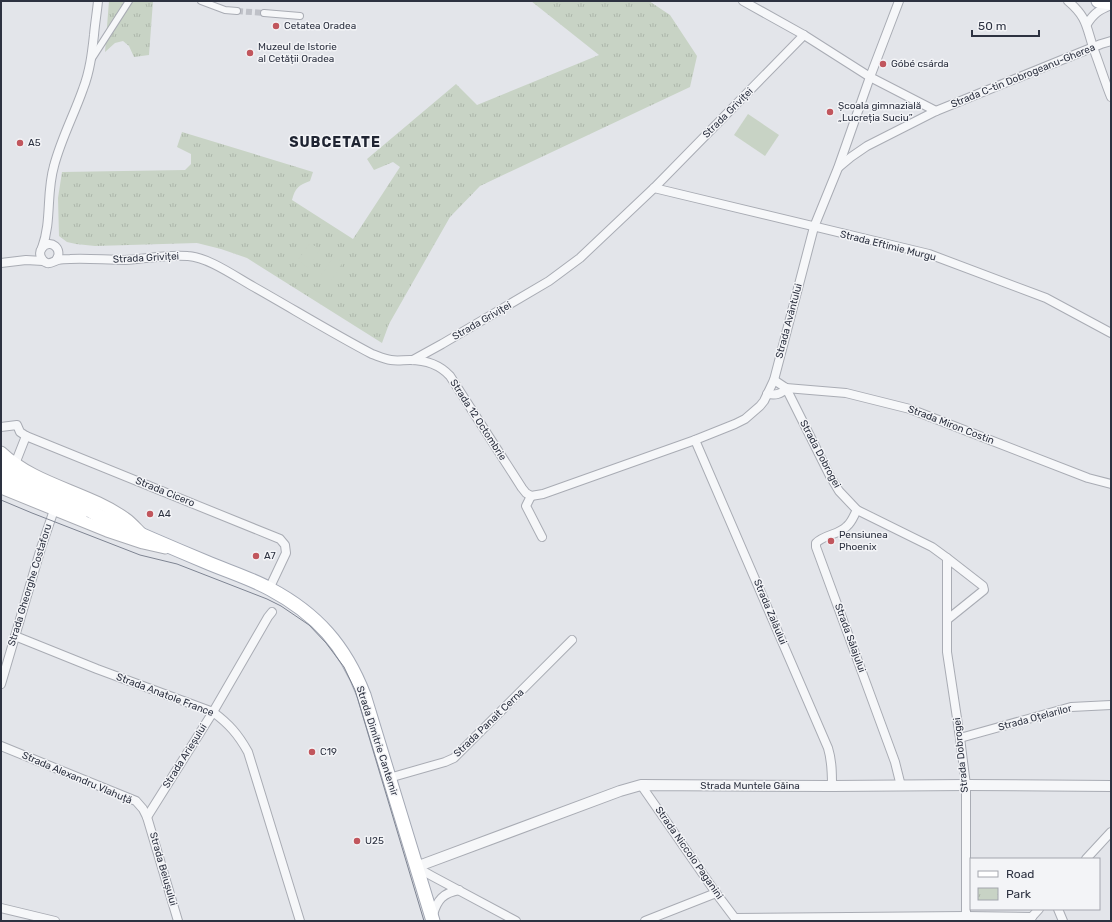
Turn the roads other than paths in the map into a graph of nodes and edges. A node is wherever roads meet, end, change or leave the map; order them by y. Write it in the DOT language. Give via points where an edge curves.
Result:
graph roads {
  1 [pos="98,1"];
  2 [pos="129,1"];
  3 [pos="201,1"];
  4 [pos="743,1"];
  5 [pos="899,1"];
  6 [pos="1068,1"];
  7 [pos="1098,1"];
  8 [pos="1111,4"];
  9 [pos="237,11"];
  10 [pos="264,13"];
  11 [pos="300,16"];
  12 [pos="1087,24"];
  13 [pos="804,35"];
  14 [pos="1111,41"];
  15 [pos="1093,47"];
  16 [pos="91,62"];
  17 [pos="870,77"];
  18 [pos="1111,97"];
  19 [pos="936,111"];
  20 [pos="838,168"];
  21 [pos="654,188"];
  22 [pos="48,220"];
  23 [pos="814,227"];
  24 [pos="57,248"];
  25 [pos="42,249"];
  26 [pos="86,259"];
  27 [pos="56,260"];
  28 [pos="17,261"];
  29 [pos="43,261"];
  30 [pos="1,263"];
  31 [pos="1111,334"];
  32 [pos="413,360"];
  33 [pos="774,380"];
  34 [pos="786,388"];
  35 [pos="767,394"];
  36 [pos="3,428"];
  37 [pos="26,436"];
  38 [pos="695,440"];
  39 [pos="1,452"];
  40 [pos="15,464"];
  41 [pos="1,465"];
  42 [pos="1,478"];
  43 [pos="1111,484"];
  44 [pos="1,488"];
  45 [pos="531,496"];
  46 [pos="54,510"];
  47 [pos="857,510"];
  48 [pos="97,515"];
  49 [pos="144,536"];
  50 [pos="542,538"];
  51 [pos="177,550"];
  52 [pos="947,558"];
  53 [pos="269,588"];
  54 [pos="272,612"];
  55 [pos="948,619"];
  56 [pos="15,636"];
  57 [pos="572,640"];
  58 [pos="1,684"];
  59 [pos="1111,705"];
  60 [pos="213,712"];
  61 [pos="960,738"];
  62 [pos="1,746"];
  63 [pos="389,778"];
  64 [pos="641,785"];
  65 [pos="966,785"];
  66 [pos="832,786"];
  67 [pos="901,786"];
  68 [pos="1097,786"];
  69 [pos="1111,786"];
  70 [pos="1111,790"];
  71 [pos="147,817"];
  72 [pos="1111,832"];
  73 [pos="1087,858"];
  74 [pos="416,867"];
  75 [pos="459,890"];
  76 [pos="716,893"];
  77 [pos="1,908"];
  78 [pos="1038,910"];
  79 [pos="1058,910"];
  80 [pos="966,916"];
  81 [pos="736,919"];
  82 [pos="1030,919"];
  83 [pos="55,921"];
  84 [pos="178,921"];
  85 [pos="300,921"];
  86 [pos="432,921"];
  87 [pos="516,921"];
  88 [pos="645,921"];
  89 [pos="1063,921"];
  1 -- 16 [label="street"];
  2 -- 16 [label="street"];
  3 -- 9 [label="street"];
  4 -- 13 [label="street"];
  5 -- 17 [label="street, Strada Avântului"];
  6 -- 12 [label="street"];
  7 -- 8 [label="main road"];
  8 -- 12 [label="street" via="1099,10"];
  10 -- 11 [label="street"];
  12 -- 15 [label="street"];
  13 -- 17 [label="street"];
  13 -- 21 [label="street, Strada Griviței"];
  14 -- 15 [label="street, Strada C-tin Dobrogeanu-Gherea"];
  15 -- 18 [label="street"];
  15 -- 19 [label="street, Strada C-tin Dobrogeanu-Gherea"];
  16 -- 22 [label="street" via="84,88 54,167"];
  17 -- 19 [label="street"];
  17 -- 20 [label="street, Strada Avântului"];
  19 -- 20 [label="street, Strada C-tin Dobrogeanu-Gherea" via="867,146"];
  20 -- 23 [label="street, Strada Avântului"];
  21 -- 23 [label="street, Strada Eftimie Murgu"];
  21 -- 32 [label="street, Strada Griviței" via="580,258 549,281"];
  22 -- 24 [label="street"];
  22 -- 25 [label="street"];
  23 -- 31 [label="street, Strada Eftimie Murgu" via="929,254 1046,298"];
  23 -- 33 [label="street, Strada Avântului"];
  24 -- 25 [label="street" via="50,244"];
  24 -- 26 [label="street" via="67,254"];
  24 -- 27 [label="street" via="59,255"];
  25 -- 28 [label="street"];
  25 -- 29 [label="street" via="40,256"];
  26 -- 27 [label="street"];
  26 -- 32 [label="street, Strada Griviței" via="125,260 179,255 204,260 372,354 391,360"];
  27 -- 29 [label="street" via="51,263"];
  28 -- 29 [label="street"];
  28 -- 30 [label="street"];
  32 -- 45 [label="street, Strada 12 Octombrie" via="436,365 450,376 522,488"];
  33 -- 34 [label="street, Strada Miron Costin"];
  33 -- 35 [label="street, Strada Avântului"];
  34 -- 35 [label="street, Strada Miron Costin" via="779,394"];
  34 -- 43 [label="street, Strada Miron Costin" via="846,393 910,409 1088,478"];
  34 -- 47 [label="street, Strada Dobrogei" via="830,476 839,491"];
  35 -- 38 [label="street, Strada Avântului" via="760,406 746,419"];
  36 -- 37 [label="street" via="17,425 20,432"];
  37 -- 40 [label="street"];
  37 -- 53 [label="street, Strada Cicero" via="280,539 285,545 286,553"];
  38 -- 45 [label="street, Strada Avântului"];
  38 -- 66 [label="street, Strada Zalăului" via="828,748 832,765"];
  39 -- 40 [label="main road"];
  40 -- 49 [label="main road" via="111,509"];
  41 -- 48 [label="main road, Strada Dimitrie Cantemir"];
  42 -- 48 [label="main road, Strada Dimitrie Cantemir" via="56,503"];
  44 -- 46 [label="main road"];
  45 -- 50 [label="street" via="526,506"];
  46 -- 51 [label="main road" via="143,544"];
  46 -- 56 [label="street, Strada Gheorghe Costaforu"];
  47 -- 52 [label="street, Strada Dobrogei" via="932,547"];
  47 -- 67 [label="street, Strada Sălajului" via="848,526 820,539 816,547 895,762"];
  48 -- 49 [label="main road, Strada Dimitrie Cantemir"];
  49 -- 51 [label="main road, Strada Dimitrie Cantemir"];
  51 -- 53 [label="main road, Strada Dimitrie Cantemir"];
  52 -- 55 [label="street, Strada Dobrogei"];
  52 -- 55 [label="street, Strada Dobrogei" via="983,586 984,590"];
  53 -- 63 [label="main road, Strada Dimitrie Cantemir" via="296,605 316,622 343,653 364,695"];
  54 -- 60 [label="street, Strada Arieșului"];
  55 -- 61 [label="street, Strada Dobrogei" via="947,652"];
  56 -- 58 [label="street, Strada Gheorghe Costaforu"];
  56 -- 60 [label="street, Strada Anatole France"];
  57 -- 63 [label="street, Strada Panait Cerna" via="454,758"];
  59 -- 61 [label="street, Strada Oțelarilor" via="1071,707"];
  60 -- 71 [label="street, Strada Arieșului"];
  60 -- 85 [label="street, Strada Anatole France" via="235,731 248,752"];
  61 -- 65 [label="street, Strada Dobrogei"];
  62 -- 71 [label="street, Strada Alexandru Vlahuță" via="136,801"];
  63 -- 74 [label="main road, Strada Dimitrie Cantemir"];
  64 -- 66 [label="street, Strada Muntele Găina"];
  64 -- 74 [label="street, Strada Muntele Găina"];
  64 -- 76 [label="street, Strada Niccolo Paganini"];
  65 -- 67 [label="street, Strada Muntele Găina"];
  65 -- 68 [label="street, Strada Muntele Găina"];
  65 -- 80 [label="street, Strada Dobrogei"];
  66 -- 67 [label="street, Strada Muntele Găina"];
  68 -- 69 [label="street, Strada Muntele Găina"];
  68 -- 70 [label="street, Strada Muntele Găina"];
  71 -- 84 [label="street, Strada Beiușului"];
  72 -- 73 [label="street"];
  74 -- 75 [label="street"];
  74 -- 86 [label="main road, Strada Dimitrie Cantemir"];
  75 -- 86 [label="street" via="445,894 440,899 435,906"];
  75 -- 87 [label="street"];
  76 -- 81 [label="street, Strada Niccolo Paganini"];
  76 -- 88 [label="street"];
  77 -- 83 [label="street"];
  78 -- 82 [label="street"];
  79 -- 89 [label="street"];
  80 -- 81 [label="street"];
  80 -- 82 [label="street"];
}
